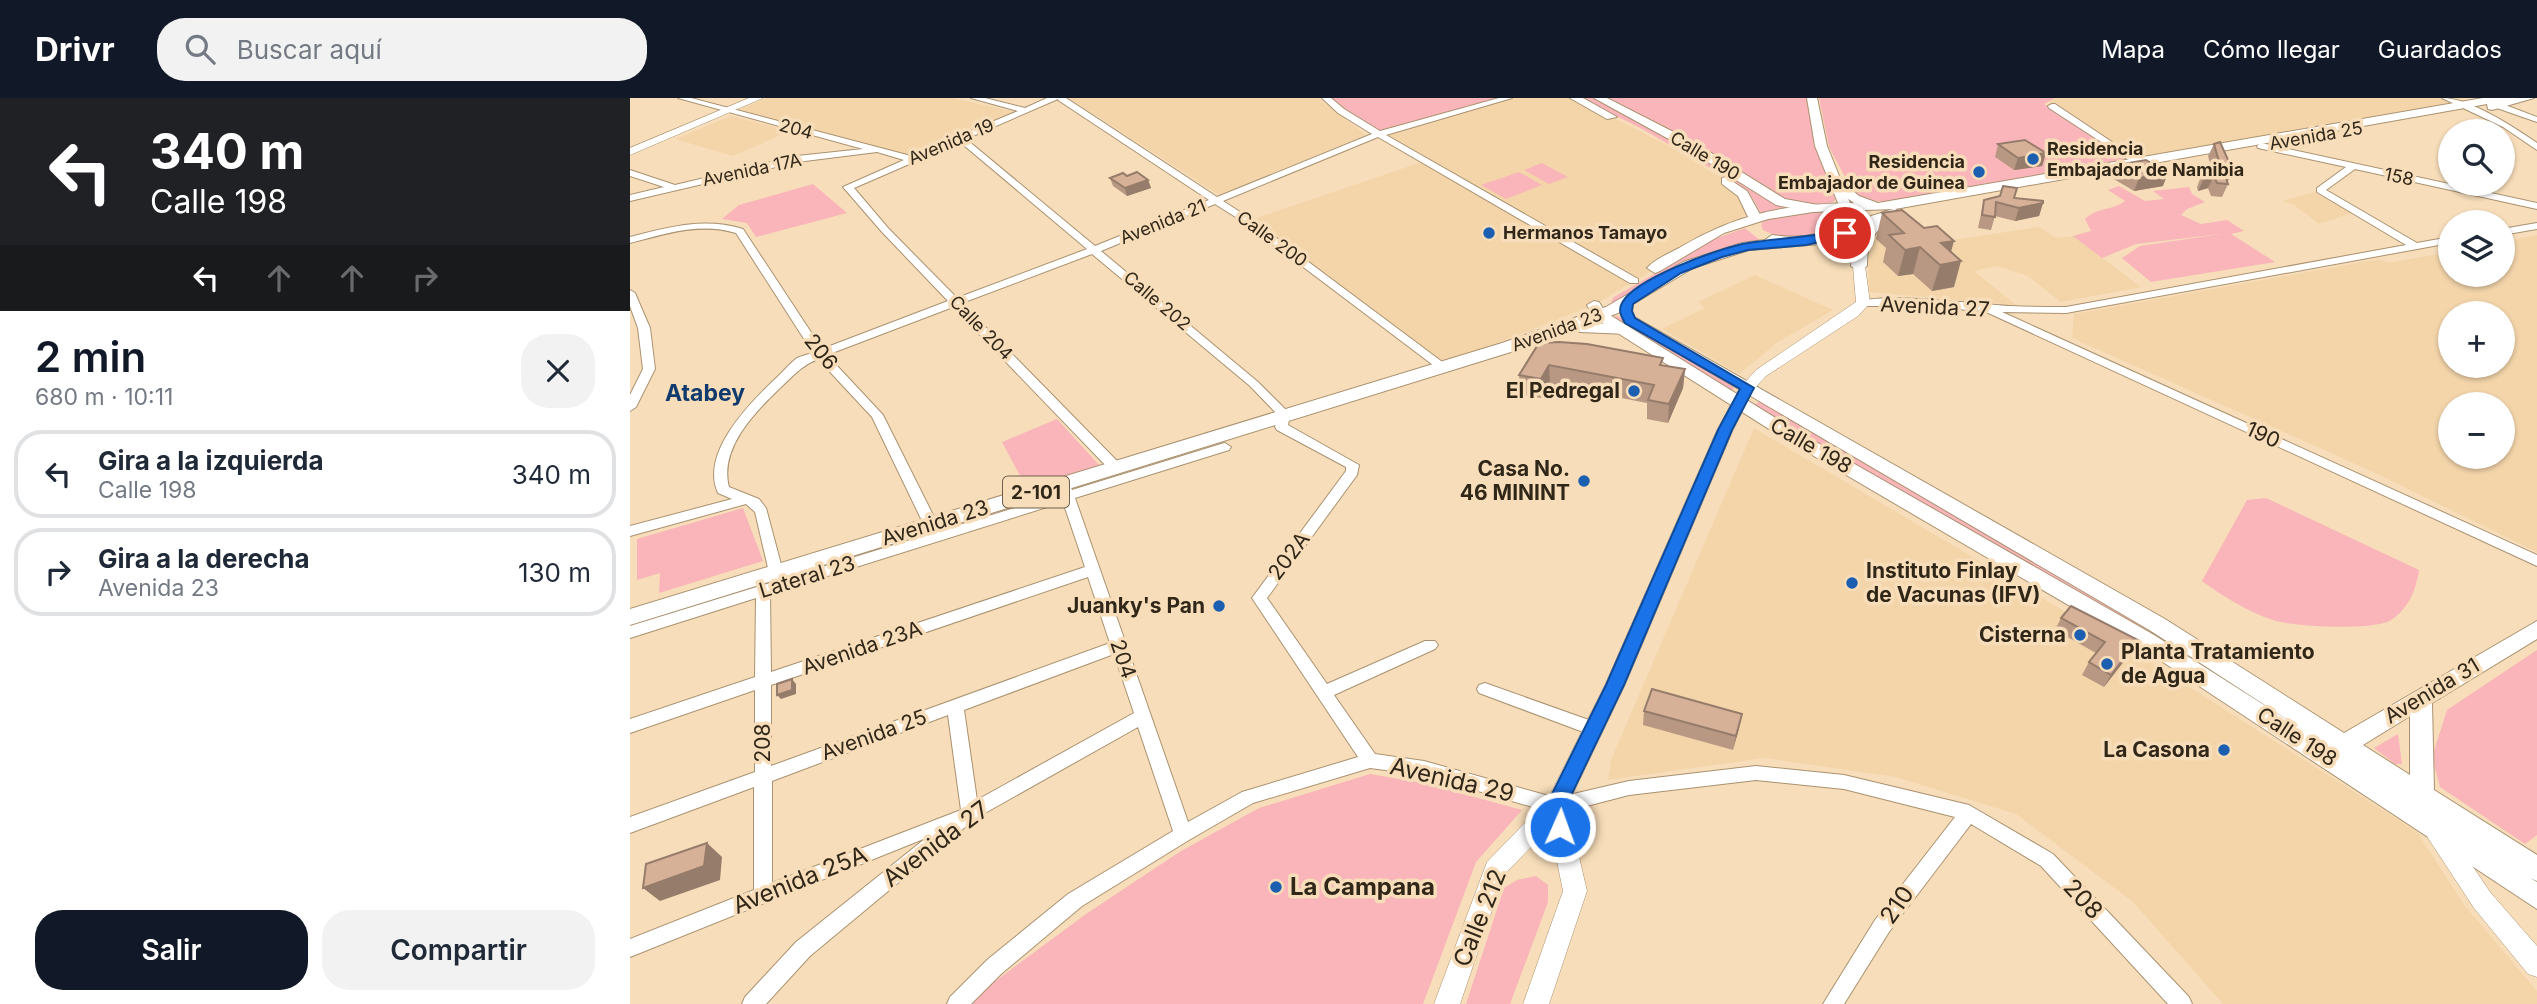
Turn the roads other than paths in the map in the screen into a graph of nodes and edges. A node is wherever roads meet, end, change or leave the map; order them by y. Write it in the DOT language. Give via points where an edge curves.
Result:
graph roads {
  1 [pos="682,98"];
  2 [pos="758,98"];
  3 [pos="975,98"];
  4 [pos="1054,98"];
  5 [pos="1061,98"];
  6 [pos="1326,98"];
  7 [pos="1508,98"];
  8 [pos="1575,98"];
  9 [pos="1599,98"];
  10 [pos="1811,98"];
  11 [pos="2446,98"];
  12 [pos="2528,98"];
  13 [pos="2500,102"];
  14 [pos="2052,106"];
  15 [pos="2469,107"];
  16 [pos="1025,110"];
  17 [pos="727,111"];
  18 [pos="2494,119"];
  19 [pos="2537,120"];
  20 [pos="2515,126"];
  21 [pos="2537,128"];
  22 [pos="2515,131"];
  23 [pos="1378,134"];
  24 [pos="961,138"];
  25 [pos="2261,146"];
  26 [pos="2537,147"];
  27 [pos="876,150"];
  28 [pos="630,152"];
  29 [pos="911,159"];
  30 [pos="2138,162"];
  31 [pos="2352,167"];
  32 [pos="630,173"];
  33 [pos="1838,185"];
  34 [pos="675,187"];
  35 [pos="849,187"];
  36 [pos="630,198"];
  37 [pos="1217,200"];
  38 [pos="2537,206"];
  39 [pos="1817,207"];
  40 [pos="1846,208"];
  41 [pos="1894,209"];
  42 [pos="1753,212"];
  43 [pos="2537,226"];
  44 [pos="1856,228"];
  45 [pos="2515,230"];
  46 [pos="630,240"];
  47 [pos="1786,242"];
  48 [pos="1806,242"];
  49 [pos="2438,242"];
  50 [pos="2415,246"];
  51 [pos="1096,249"];
  52 [pos="1858,266"];
  53 [pos="1633,289"];
  54 [pos="630,293"];
  55 [pos="954,301"];
  56 [pos="1863,303"];
  57 [pos="1602,310"];
  58 [pos="1989,310"];
  59 [pos="2066,310"];
  60 [pos="1626,325"];
  61 [pos="1564,329"];
  62 [pos="2059,342"];
  63 [pos="819,353"];
  64 [pos="1441,366"];
  65 [pos="1743,396"];
  66 [pos="630,407"];
  67 [pos="1284,414"];
  68 [pos="1225,447"];
  69 [pos="1115,467"];
  70 [pos="1066,490"];
  71 [pos="746,499"];
  72 [pos="932,525"];
  73 [pos="630,531"];
  74 [pos="2537,561"];
  75 [pos="1093,570"];
  76 [pos="776,572"];
  77 [pos="763,591"];
  78 [pos="630,617"];
  79 [pos="2537,629"];
  80 [pos="630,632"];
  81 [pos="1430,645"];
  82 [pos="1119,646"];
  83 [pos="763,681"];
  84 [pos="1485,690"];
  85 [pos="1324,693"];
  86 [pos="2421,697"];
  87 [pos="955,706"];
  88 [pos="1143,716"];
  89 [pos="630,726"];
  90 [pos="1594,729"];
  91 [pos="2338,752"];
  92 [pos="1370,761"];
  93 [pos="763,776"];
  94 [pos="2422,794"];
  95 [pos="2396,802"];
  96 [pos="1556,806"];
  97 [pos="970,813"];
  98 [pos="1969,813"];
  99 [pos="630,825"];
  100 [pos="2431,825"];
  101 [pos="1183,834"];
  102 [pos="2537,869"];
  103 [pos="764,895"];
  104 [pos="2537,897"];
  105 [pos="630,948"];
  106 [pos="2537,965"];
  107 [pos="752,1004"];
  108 [pos="957,1004"];
  109 [pos="1447,1004"];
  110 [pos="1536,1004"];
  111 [pos="1833,1004"];
  112 [pos="2182,1004"];
  1 -- 17 [label="street, 204"];
  2 -- 17 [label="street"];
  3 -- 16 [label="street"];
  4 -- 16 [label="street, Avenida 19"];
  5 -- 37 [label="street, Calle 200"];
  6 -- 23 [label="street"];
  7 -- 23 [label="street, Avenida 21"];
  8 -- 42 [label="main road, Calle 190" via="1720,177 1744,194"];
  9 -- 39 [label="main road, Calle 190" via="1691,146 1781,202"];
  10 -- 33 [label="main road" via="1821,146"];
  11 -- 15 [label="street"];
  12 -- 13 [label="main road, Avenida 25"];
  13 -- 15 [label="main road, Avenida 25"];
  13 -- 19 [label="street"];
  14 -- 30 [label="street"];
  15 -- 18 [label="street"];
  15 -- 25 [label="main road, Avenida 25"];
  15 -- 30 [label="main road, Avenida 25"];
  16 -- 24 [label="street, Avenida 19"];
  17 -- 27 [label="street, 204"];
  17 -- 28 [label="street"];
  20 -- 21 [label="street"];
  22 -- 26 [label="street"];
  23 -- 37 [label="street, Avenida 21"];
  23 -- 53 [label="street"];
  24 -- 29 [label="street, Avenida 19"];
  24 -- 51 [label="street, Calle 202"];
  25 -- 31 [label="street, 158"];
  25 -- 41 [label="main road, Avenida 25"];
  27 -- 29 [label="street, 204"];
  27 -- 34 [label="street, Avenida 17A" via="797,159"];
  29 -- 35 [label="street, Avenida 19"];
  30 -- 41 [label="main road, Avenida 25"];
  31 -- 38 [label="street, 158"];
  31 -- 50 [label="street" via="2320,190"];
  32 -- 34 [label="street"];
  33 -- 39 [label="main road" via="1834,203"];
  33 -- 40 [label="main road"];
  33 -- 41 [label="main road" via="1854,199"];
  34 -- 36 [label="street, Avenida 17A"];
  35 -- 55 [label="street, Calle 204"];
  37 -- 51 [label="street, Avenida 21"];
  37 -- 64 [label="street, Calle 200"];
  39 -- 40 [label="main road, Avenida 25"];
  39 -- 42 [label="main road, Avenida 23"];
  40 -- 41 [label="main road, Avenida 25"];
  40 -- 44 [label="main road" via="1855,216"];
  41 -- 44 [label="main road, Avenida 25"];
  41 -- 52 [label="main road" via="1866,232"];
  42 -- 47 [label="main road" via="1762,235"];
  42 -- 53 [label="main road, Avenida 23 / 2-101"];
  43 -- 45 [label="street"];
  44 -- 48 [label="main road, Avenida 25"];
  44 -- 52 [label="main road"];
  46 -- 63 [label="street, 206" via="707,224 740,231"];
  47 -- 48 [label="main road, Avenida 23"];
  47 -- 53 [label="main road, Avenida 23 / 2-101" via="1747,246"];
  48 -- 52 [label="main road" via="1835,249"];
  49 -- 50 [label="street, Avenida 27"];
  50 -- 59 [label="street, Avenida 27"];
  51 -- 55 [label="street, Avenida 21"];
  51 -- 67 [label="street, Calle 202"];
  52 -- 56 [label="street"];
  53 -- 57 [label="main road, Avenida 23 / 2-101"];
  53 -- 60 [label="main road" via="1625,311"];
  54 -- 66 [label="street" via="644,328 649,369"];
  55 -- 63 [label="street, Avenida 21"];
  55 -- 69 [label="street, Calle 204"];
  56 -- 58 [label="street, Avenida 27" via="1910,301"];
  56 -- 65 [label="street, Avenida 27" via="1761,373"];
  57 -- 60 [label="main road, Calle 198"];
  57 -- 61 [label="main road, Avenida 23 / 2-101"];
  57 -- 64 [label="main road, Avenida 23 / 2-101"];
  58 -- 59 [label="street, Avenida 27"];
  58 -- 62 [label="street, 190"];
  59 -- 62 [label="street" via="2052,321"];
  60 -- 61 [label="main road"];
  60 -- 65 [label="main road, Calle 198"];
  61 -- 64 [label="main road, Avenida 23 / 2-101"];
  62 -- 74 [label="street, 190"];
  63 -- 71 [label="street, Avenida 21" via="792,367 733,435 720,478 723,490"];
  63 -- 72 [label="street, 206" via="877,415"];
  64 -- 67 [label="main road, Avenida 23 / 2-101"];
  65 -- 90 [label="street, Avenida 27"];
  65 -- 91 [label="main road, Calle 198"];
  67 -- 69 [label="main road, Avenida 23 / 2-101"];
  67 -- 85 [label="street, 202A" via="1281,427 1353,465 1259,598"];
  68 -- 70 [label="street, Lateral 23"];
  69 -- 70 [label="main road, Avenida 23 / 2-101"];
  70 -- 72 [label="main road, Avenida 23 / 2-101"];
  70 -- 75 [label="street, 204"];
  70 -- 77 [label="street, Lateral 23"];
  71 -- 73 [label="street"];
  71 -- 76 [label="street" via="761,511"];
  72 -- 76 [label="main road, Avenida 23 / 2-101"];
  75 -- 82 [label="street, 204"];
  75 -- 83 [label="street, Avenida 23A"];
  76 -- 78 [label="main road, Avenida 23 / 2-101"];
  77 -- 80 [label="street, Lateral 23"];
  77 -- 83 [label="street, 208"];
  79 -- 86 [label="main road, Avenida 31"];
  81 -- 85 [label="street"];
  82 -- 87 [label="street, Avenida 25"];
  82 -- 88 [label="street, 204"];
  83 -- 89 [label="street, Avenida 23A"];
  83 -- 93 [label="street, 208"];
  84 -- 90 [label="street"];
  85 -- 92 [label="street, 202A"];
  86 -- 91 [label="main road, Avenida 31"];
  86 -- 94 [label="main road"];
  87 -- 93 [label="street, Avenida 25"];
  87 -- 97 [label="street"];
  88 -- 97 [label="street, Avenida 27"];
  88 -- 101 [label="street, 204"];
  90 -- 96 [label="street, Avenida 27"];
  91 -- 94 [label="main road, Calle 198"];
  91 -- 95 [label="main road, Calle 198"];
  92 -- 96 [label="street, Avenida 29" via="1424,768"];
  92 -- 101 [label="street, Avenida 29" via="1248,797"];
  93 -- 99 [label="street, Avenida 25"];
  93 -- 103 [label="street, 208"];
  94 -- 95 [label="main road"];
  94 -- 100 [label="street"];
  94 -- 102 [label="main road, Calle 198"];
  95 -- 100 [label="main road, Calle 198"];
  96 -- 98 [label="street, Avenida 29" via="1629,788 1756,773 1844,782"];
  96 -- 109 [label="street, Calle 212" via="1495,869"];
  96 -- 110 [label="street" via="1574,891"];
  97 -- 103 [label="street, Avenida 25A"];
  97 -- 107 [label="street, Avenida 27" via="803,948"];
  98 -- 111 [label="street, 210" via="1898,903"];
  98 -- 112 [label="street, 208" via="2047,860"];
  100 -- 104 [label="main road, Calle 198"];
  100 -- 106 [label="street" via="2482,900"];
  101 -- 108 [label="street, Avenida 29" via="1075,900"];
  103 -- 105 [label="street, Avenida 25A"];
}
